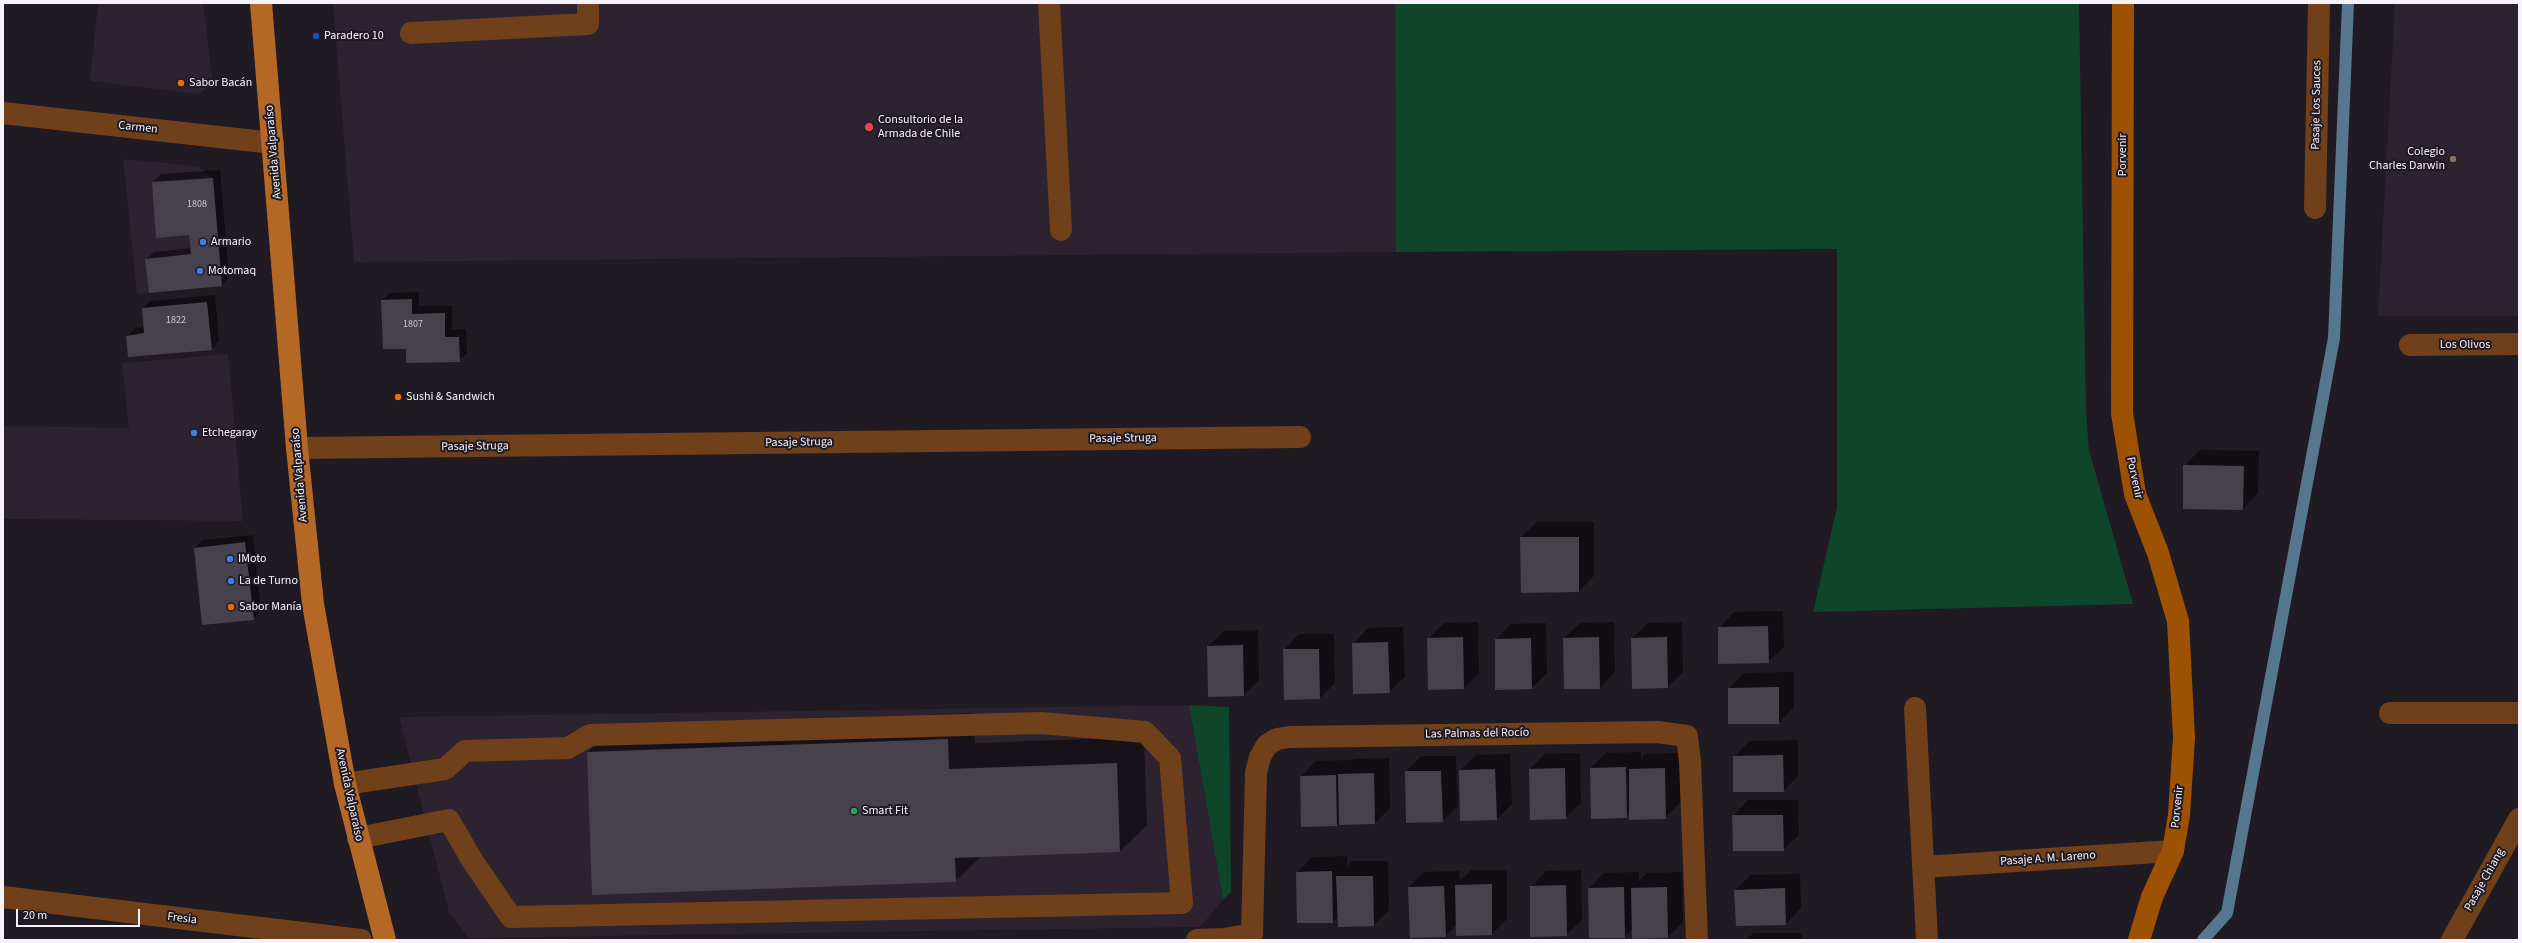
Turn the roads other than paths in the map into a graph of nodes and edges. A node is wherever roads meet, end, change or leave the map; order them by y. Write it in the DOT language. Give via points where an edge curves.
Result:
graph roads {
  1 [pos="261,3"];
  2 [pos="588,3"];
  3 [pos="1049,3"];
  4 [pos="2122,3"];
  5 [pos="2319,3"];
  6 [pos="411,33"];
  7 [pos="3,113"];
  8 [pos="273,143"];
  9 [pos="2314,208"];
  10 [pos="1061,230"];
  11 [pos="2519,344"];
  12 [pos="2410,345"];
  13 [pos="1300,437"];
  14 [pos="297,448"];
  15 [pos="1914,708"];
  16 [pos="2390,713"];
  17 [pos="2519,713"];
  18 [pos="345,784"];
  19 [pos="2519,820"];
  20 [pos="358,838"];
  21 [pos="2173,852"];
  22 [pos="1923,867"];
  23 [pos="3,897"];
  24 [pos="1257,937"];
  25 [pos="361,940"];
  26 [pos="385,940"];
  27 [pos="1197,940"];
  28 [pos="1697,940"];
  29 [pos="1927,940"];
  30 [pos="2139,940"];
  31 [pos="2452,940"];
  1 -- 8 [label="main road, Avenida Valparaíso"];
  2 -- 6 [label="street" via="588,24"];
  3 -- 10 [label="street"];
  4 -- 21 [label="street, Porvenir" via="2122,413 2135,494 2158,553 2178,621 2184,738"];
  5 -- 9 [label="street, Pasaje Los Sauces"];
  7 -- 8 [label="street, Carmen"];
  8 -- 14 [label="main road, Avenida Valparaíso"];
  11 -- 12 [label="street, Los Olivos"];
  13 -- 14 [label="street, Pasaje Struga"];
  14 -- 18 [label="main road, Avenida Valparaíso" via="313,604"];
  15 -- 22 [label="street"];
  16 -- 17 [label="street"];
  18 -- 20 [label="main road, Avenida Valparaíso"];
  18 -- 20 [label="street" via="445,769 465,752 568,748 590,735 1041,723 1145,732 1170,758 1182,903 511,918 449,820"];
  19 -- 31 [label="street, Pasaje Chiang"];
  20 -- 26 [label="main road, Avenida Valparaíso"];
  21 -- 22 [label="street, Pasaje A. M. Lareno"];
  21 -- 30 [label="street, Porvenir" via="2152,897"];
  22 -- 29 [label="street"];
  23 -- 25 [label="street, Fresia"];
  24 -- 27 [label="street"];
  24 -- 28 [label="street, Las Palmas del Rocío" via="1256,773 1260,757 1267,745 1277,739 1290,736 1657,732 1687,736"];
}
